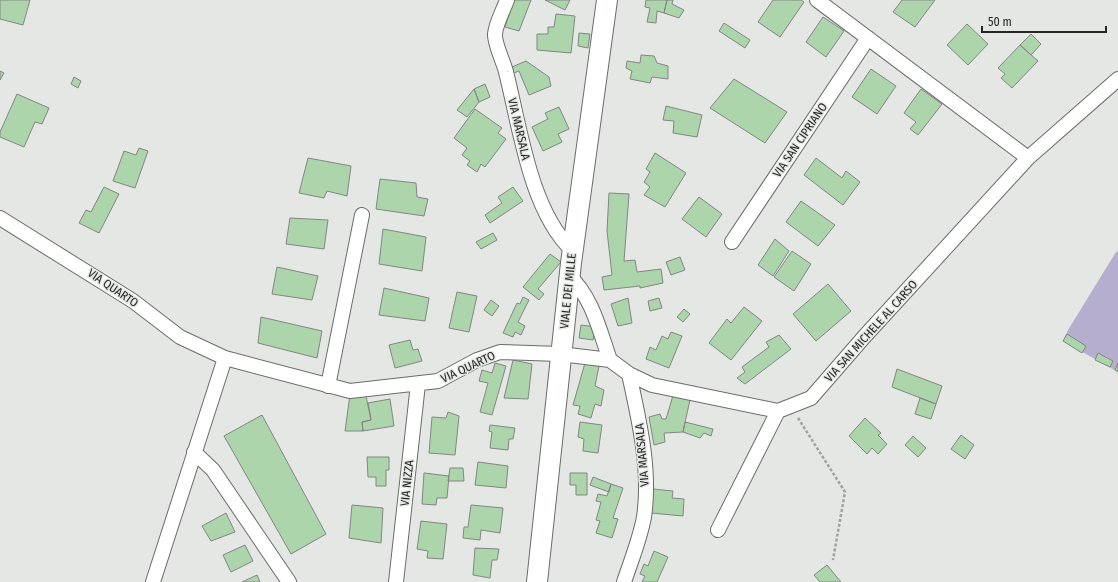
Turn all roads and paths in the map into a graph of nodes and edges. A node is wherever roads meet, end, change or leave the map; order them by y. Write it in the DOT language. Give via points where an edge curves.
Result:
graph roads {
  1 [pos="507,0"];
  2 [pos="607,0"];
  3 [pos="817,0"];
  4 [pos="868,38"];
  5 [pos="1118,79"];
  6 [pos="1028,158"];
  7 [pos="362,216"];
  8 [pos="0,218"];
  9 [pos="732,242"];
  10 [pos="572,250"];
  11 [pos="569,276"];
  12 [pos="560,354"];
  13 [pos="225,358"];
  14 [pos="610,360"];
  15 [pos="629,374"];
  16 [pos="418,384"];
  17 [pos="328,386"];
  18 [pos="784,409"];
  19 [pos="194,452"];
  20 [pos="718,530"];
  21 [pos="833,560"];
  22 [pos="152,582"];
  23 [pos="289,582"];
  24 [pos="396,582"];
  25 [pos="537,582"];
  26 [pos="624,582"];
  1 -- 10 [label="street, VIA MARSALA" via="494,35 506,70 530,173 553,226"];
  2 -- 10 [label="main road, VIALE DEI MILLE"];
  3 -- 4 [label="street"];
  4 -- 6 [label="street"];
  4 -- 9 [label="street, VIA SAN CIPRIANO"];
  5 -- 6 [label="street, VIA SAN MICHELE AL CARSO"];
  6 -- 18 [label="street, VIA SAN MICHELE AL CARSO" via="811,398"];
  7 -- 17 [label="street"];
  8 -- 13 [label="street, VIA QUARTO" via="133,301 180,337"];
  10 -- 11 [label="main road, VIALE DEI MILLE"];
  11 -- 12 [label="main road, VIALE DEI MILLE"];
  11 -- 14 [label="street" via="580,285"];
  12 -- 14 [label="street"];
  12 -- 16 [label="street, VIA QUARTO" via="500,352 477,360 438,381"];
  12 -- 25 [label="main road, VIALE DEI MILLE"];
  13 -- 17 [label="street, VIA QUARTO"];
  13 -- 19 [label="street"];
  14 -- 15 [label="street"];
  15 -- 18 [label="street" via="652,384"];
  15 -- 26 [label="street, VIA MARSALA" via="640,424 646,473 644,517"];
  16 -- 17 [label="street, VIA QUARTO" via="350,391"];
  16 -- 24 [label="street, VIA NIZZA"];
  18 -- 20 [label="street"];
  18 -- 21 [label="path" via="845,492"];
  19 -- 22 [label="street"];
  19 -- 23 [label="street" via="213,470"];
}
